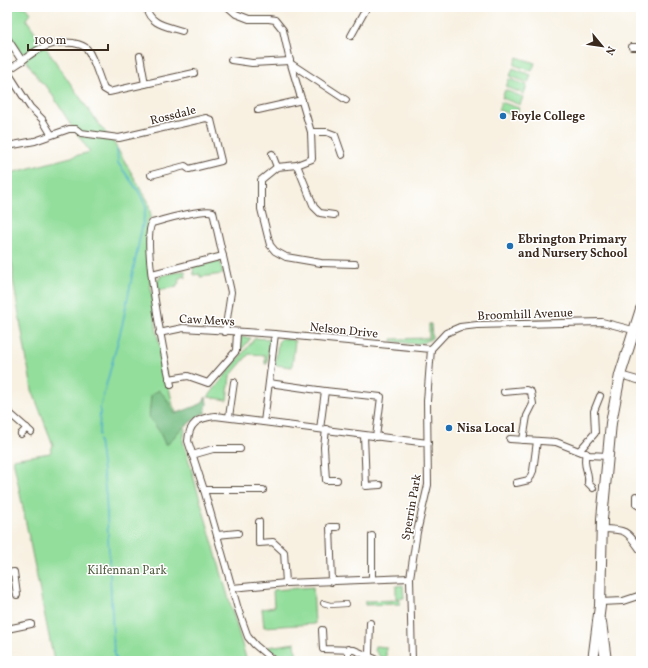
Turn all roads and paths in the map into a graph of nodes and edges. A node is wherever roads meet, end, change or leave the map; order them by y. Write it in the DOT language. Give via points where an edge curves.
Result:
graph roads {
  1 [pos="146,7"];
  2 [pos="228,7"];
  3 [pos="367,7"];
  4 [pos="182,31"];
  5 [pos="351,36"];
  6 [pos="7,38"];
  7 [pos="632,47"];
  8 [pos="641,47"];
  9 [pos="140,56"];
  10 [pos="22,60"];
  11 [pos="231,60"];
  12 [pos="291,63"];
  13 [pos="7,71"];
  14 [pos="194,73"];
  15 [pos="145,84"];
  16 [pos="302,100"];
  17 [pos="346,100"];
  18 [pos="258,110"];
  19 [pos="311,132"];
  20 [pos="51,134"];
  21 [pos="7,144"];
  22 [pos="272,154"];
  23 [pos="342,155"];
  24 [pos="298,165"];
  25 [pos="277,167"];
  26 [pos="151,175"];
  27 [pos="334,215"];
  28 [pos="223,256"];
  29 [pos="355,264"];
  30 [pos="152,274"];
  31 [pos="641,309"];
  32 [pos="633,330"];
  33 [pos="225,332"];
  34 [pos="237,332"];
  35 [pos="160,333"];
  36 [pos="254,334"];
  37 [pos="275,334"];
  38 [pos="431,349"];
  39 [pos="620,375"];
  40 [pos="234,382"];
  41 [pos="641,382"];
  42 [pos="269,383"];
  43 [pos="325,391"];
  44 [pos="504,392"];
  45 [pos="600,396"];
  46 [pos="7,411"];
  47 [pos="229,417"];
  48 [pos="264,422"];
  49 [pos="323,429"];
  50 [pos="21,434"];
  51 [pos="364,435"];
  52 [pos="376,437"];
  53 [pos="510,439"];
  54 [pos="523,440"];
  55 [pos="538,441"];
  56 [pos="428,443"];
  57 [pos="240,449"];
  58 [pos="580,450"];
  59 [pos="586,453"];
  60 [pos="192,455"];
  61 [pos="607,456"];
  62 [pos="337,480"];
  63 [pos="516,483"];
  64 [pos="380,485"];
  65 [pos="593,488"];
  66 [pos="204,490"];
  67 [pos="263,490"];
  68 [pos="636,496"];
  69 [pos="641,507"];
  70 [pos="259,522"];
  71 [pos="337,527"];
  72 [pos="601,529"];
  73 [pos="238,532"];
  74 [pos="217,535"];
  75 [pos="372,536"];
  76 [pos="641,551"];
  77 [pos="7,573"];
  78 [pos="410,578"];
  79 [pos="372,579"];
  80 [pos="332,582"];
  81 [pos="286,583"];
  82 [pos="232,588"];
  83 [pos="17,595"];
  84 [pos="641,595"];
  85 [pos="323,603"];
  86 [pos="347,604"];
  87 [pos="600,604"];
  88 [pos="370,622"];
  89 [pos="31,624"];
  90 [pos="7,629"];
  91 [pos="322,630"];
  92 [pos="348,650"];
  93 [pos="369,654"];
  94 [pos="274,661"];
  95 [pos="348,661"];
  96 [pos="380,661"];
  97 [pos="412,661"];
  98 [pos="593,661"];
  99 [pos="606,661"];
  1 -- 4 [label="street" via="153,21"];
  2 -- 12 [label="street" via="236,14 249,19 269,19 279,23 286,37"];
  3 -- 5 [label="street"];
  6 -- 10 [label="street"];
  7 -- 8 [label="street"];
  9 -- 15 [label="street"];
  10 -- 13 [label="street"];
  10 -- 15 [label="street" via="43,46 65,41 87,49 104,89 109,92"];
  11 -- 12 [label="street"];
  12 -- 16 [label="street"];
  12 -- 17 [label="street"];
  13 -- 20 [label="street"];
  14 -- 15 [label="street"];
  16 -- 18 [label="street"];
  16 -- 19 [label="street"];
  19 -- 23 [label="street" via="327,132 335,136"];
  19 -- 24 [label="street" via="312,159"];
  20 -- 21 [label="street, Rossdale" via="24,143"];
  20 -- 26 [label="street, Rossdale" via="76,128 82,133 120,138 206,118 211,120 221,161 189,169 185,166"];
  22 -- 25 [label="street"];
  24 -- 25 [label="street"];
  24 -- 27 [label="street" via="314,207 320,213"];
  25 -- 29 [label="street" via="261,180 262,209 270,245 275,251 286,256 333,264"];
  28 -- 30 [label="street"];
  28 -- 30 [label="street" via="212,211 154,223 150,228 149,254"];
  28 -- 33 [label="street" via="231,292"];
  30 -- 35 [label="street"];
  31 -- 32 [label="highway"];
  32 -- 38 [label="street, Broomhill Avenue" via="602,322 460,327 446,333"];
  32 -- 39 [label="highway"];
  33 -- 34 [label="street, Caw Mews"];
  33 -- 35 [label="street, Caw Mews" via="183,328"];
  34 -- 35 [label="street" via="236,351 208,383 188,376 170,382"];
  34 -- 36 [label="street, Caw Mews"];
  36 -- 37 [label="street, Nelson Drive"];
  37 -- 38 [label="street, Nelson Drive"];
  37 -- 42 [label="street"];
  38 -- 56 [label="street, Sperrin Park" via="427,401"];
  39 -- 41 [label="street"];
  39 -- 61 [label="highway"];
  40 -- 47 [label="street"];
  42 -- 43 [label="street"];
  42 -- 48 [label="street"];
  43 -- 49 [label="street"];
  43 -- 52 [label="street" via="381,397"];
  44 -- 54 [label="street" via="531,392 533,404 527,416"];
  45 -- 58 [label="street" via="594,411 595,433"];
  46 -- 50 [label="street" via="29,430"];
  47 -- 48 [label="street"];
  47 -- 60 [label="street" via="211,416 195,422 188,433"];
  48 -- 49 [label="street"];
  49 -- 51 [label="street"];
  49 -- 62 [label="street" via="326,480"];
  51 -- 52 [label="street"];
  51 -- 64 [label="street" via="366,486"];
  52 -- 56 [label="street"];
  53 -- 54 [label="street"];
  54 -- 55 [label="street"];
  55 -- 58 [label="street" via="556,442"];
  55 -- 63 [label="street" via="529,480"];
  56 -- 78 [label="street, Sperrin Park" via="427,496"];
  57 -- 60 [label="street" via="213,448"];
  58 -- 59 [label="street"];
  59 -- 61 [label="street"];
  59 -- 65 [label="street" via="584,465 588,473 588,483"];
  60 -- 66 [label="street"];
  61 -- 72 [label="highway"];
  66 -- 67 [label="street"];
  66 -- 74 [label="street"];
  68 -- 69 [label="street" via="636,504"];
  70 -- 81 [label="street" via="259,543 273,542 284,552"];
  71 -- 80 [label="street" via="330,527"];
  72 -- 76 [label="street" via="616,529 631,535"];
  72 -- 87 [label="highway"];
  73 -- 74 [label="street"];
  74 -- 82 [label="street"];
  75 -- 79 [label="street"];
  77 -- 83 [label="street" via="14,572"];
  78 -- 79 [label="street"];
  78 -- 97 [label="street, Sperrin Park"];
  79 -- 80 [label="street"];
  80 -- 81 [label="street"];
  81 -- 82 [label="street"];
  82 -- 94 [label="street" via="248,637"];
  84 -- 87 [label="street" via="624,601"];
  85 -- 86 [label="street"];
  87 -- 98 [label="highway"];
  87 -- 99 [label="highway"];
  88 -- 93 [label="street"];
  89 -- 90 [label="street"];
  91 -- 92 [label="street" via="323,649"];
  92 -- 93 [label="street"];
  92 -- 95 [label="street"];
  93 -- 96 [label="street"];
}
